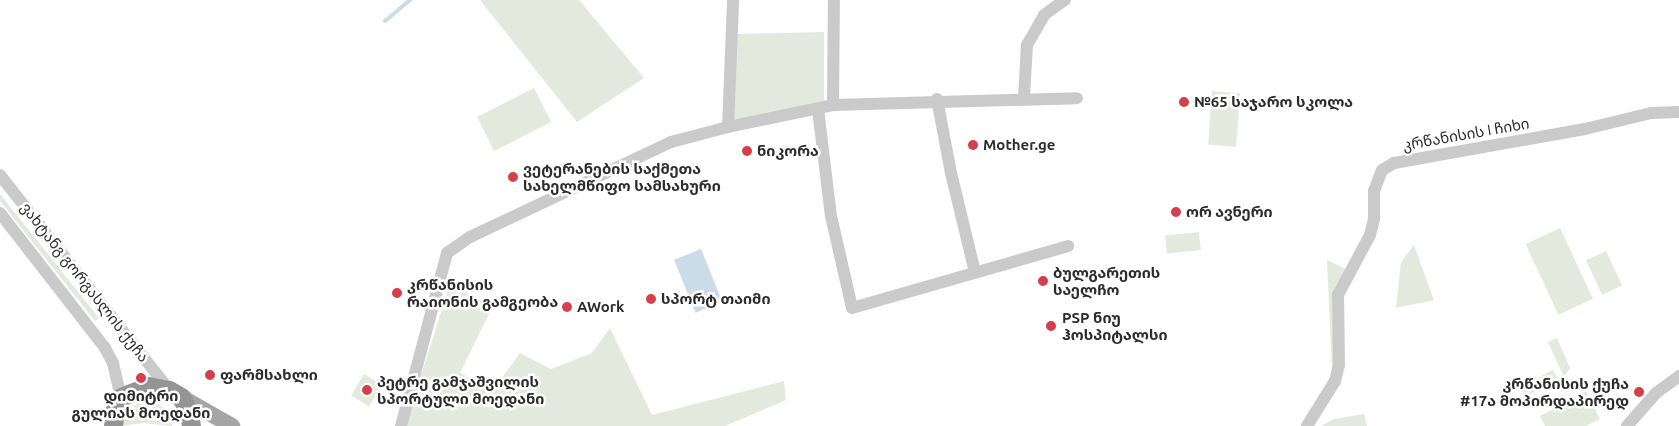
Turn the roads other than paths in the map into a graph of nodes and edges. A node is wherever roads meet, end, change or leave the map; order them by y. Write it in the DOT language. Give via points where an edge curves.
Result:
graph roads {
  1 [pos="733,0"];
  2 [pos="834,0"];
  3 [pos="1066,0"];
  4 [pos="1024,98"];
  5 [pos="1077,98"];
  6 [pos="937,99"];
  7 [pos="833,105"];
  8 [pos="818,109"];
  9 [pos="1679,112"];
  10 [pos="728,127"];
  11 [pos="0,175"];
  12 [pos="0,213"];
  13 [pos="1068,246"];
  14 [pos="975,272"];
  15 [pos="1679,376"];
  16 [pos="175,394"];
  17 [pos="116,411"];
  18 [pos="103,426"];
  19 [pos="191,426"];
  20 [pos="232,426"];
  21 [pos="401,426"];
  22 [pos="1307,426"];
  23 [pos="1627,426"];
  1 -- 10 [label="street"];
  2 -- 7 [label="street"];
  3 -- 4 [label="street" via="1044,15 1028,45"];
  4 -- 5 [label="street"];
  4 -- 6 [label="street"];
  6 -- 7 [label="street"];
  6 -- 14 [label="street"];
  7 -- 8 [label="street"];
  8 -- 10 [label="street"];
  8 -- 14 [label="street" via="831,216 852,308"];
  9 -- 22 [label="street, კრწანისის I ჩიხი" via="1651,113 1585,129 1394,163 1382,170 1374,191 1374,219 1370,235 1338,295 1339,365 1336,381"];
  10 -- 21 [label="street" via="671,142 470,238 447,253"];
  11 -- 16 [label="street, ვახტანგ გორგასლის ქუჩა"];
  12 -- 17 [label="street, ვახტანგ გორგასლის ქუჩა" via="114,363"];
  13 -- 14 [label="street"];
  15 -- 23 [label="street" via="1656,393"];
  16 -- 17 [label="highway" via="148,386"];
  16 -- 19 [label="highway" via="189,412"];
  16 -- 20 [label="main road, ვახტანგ გორგასლის ქუჩა"];
  17 -- 18 [label="highway"];
}
